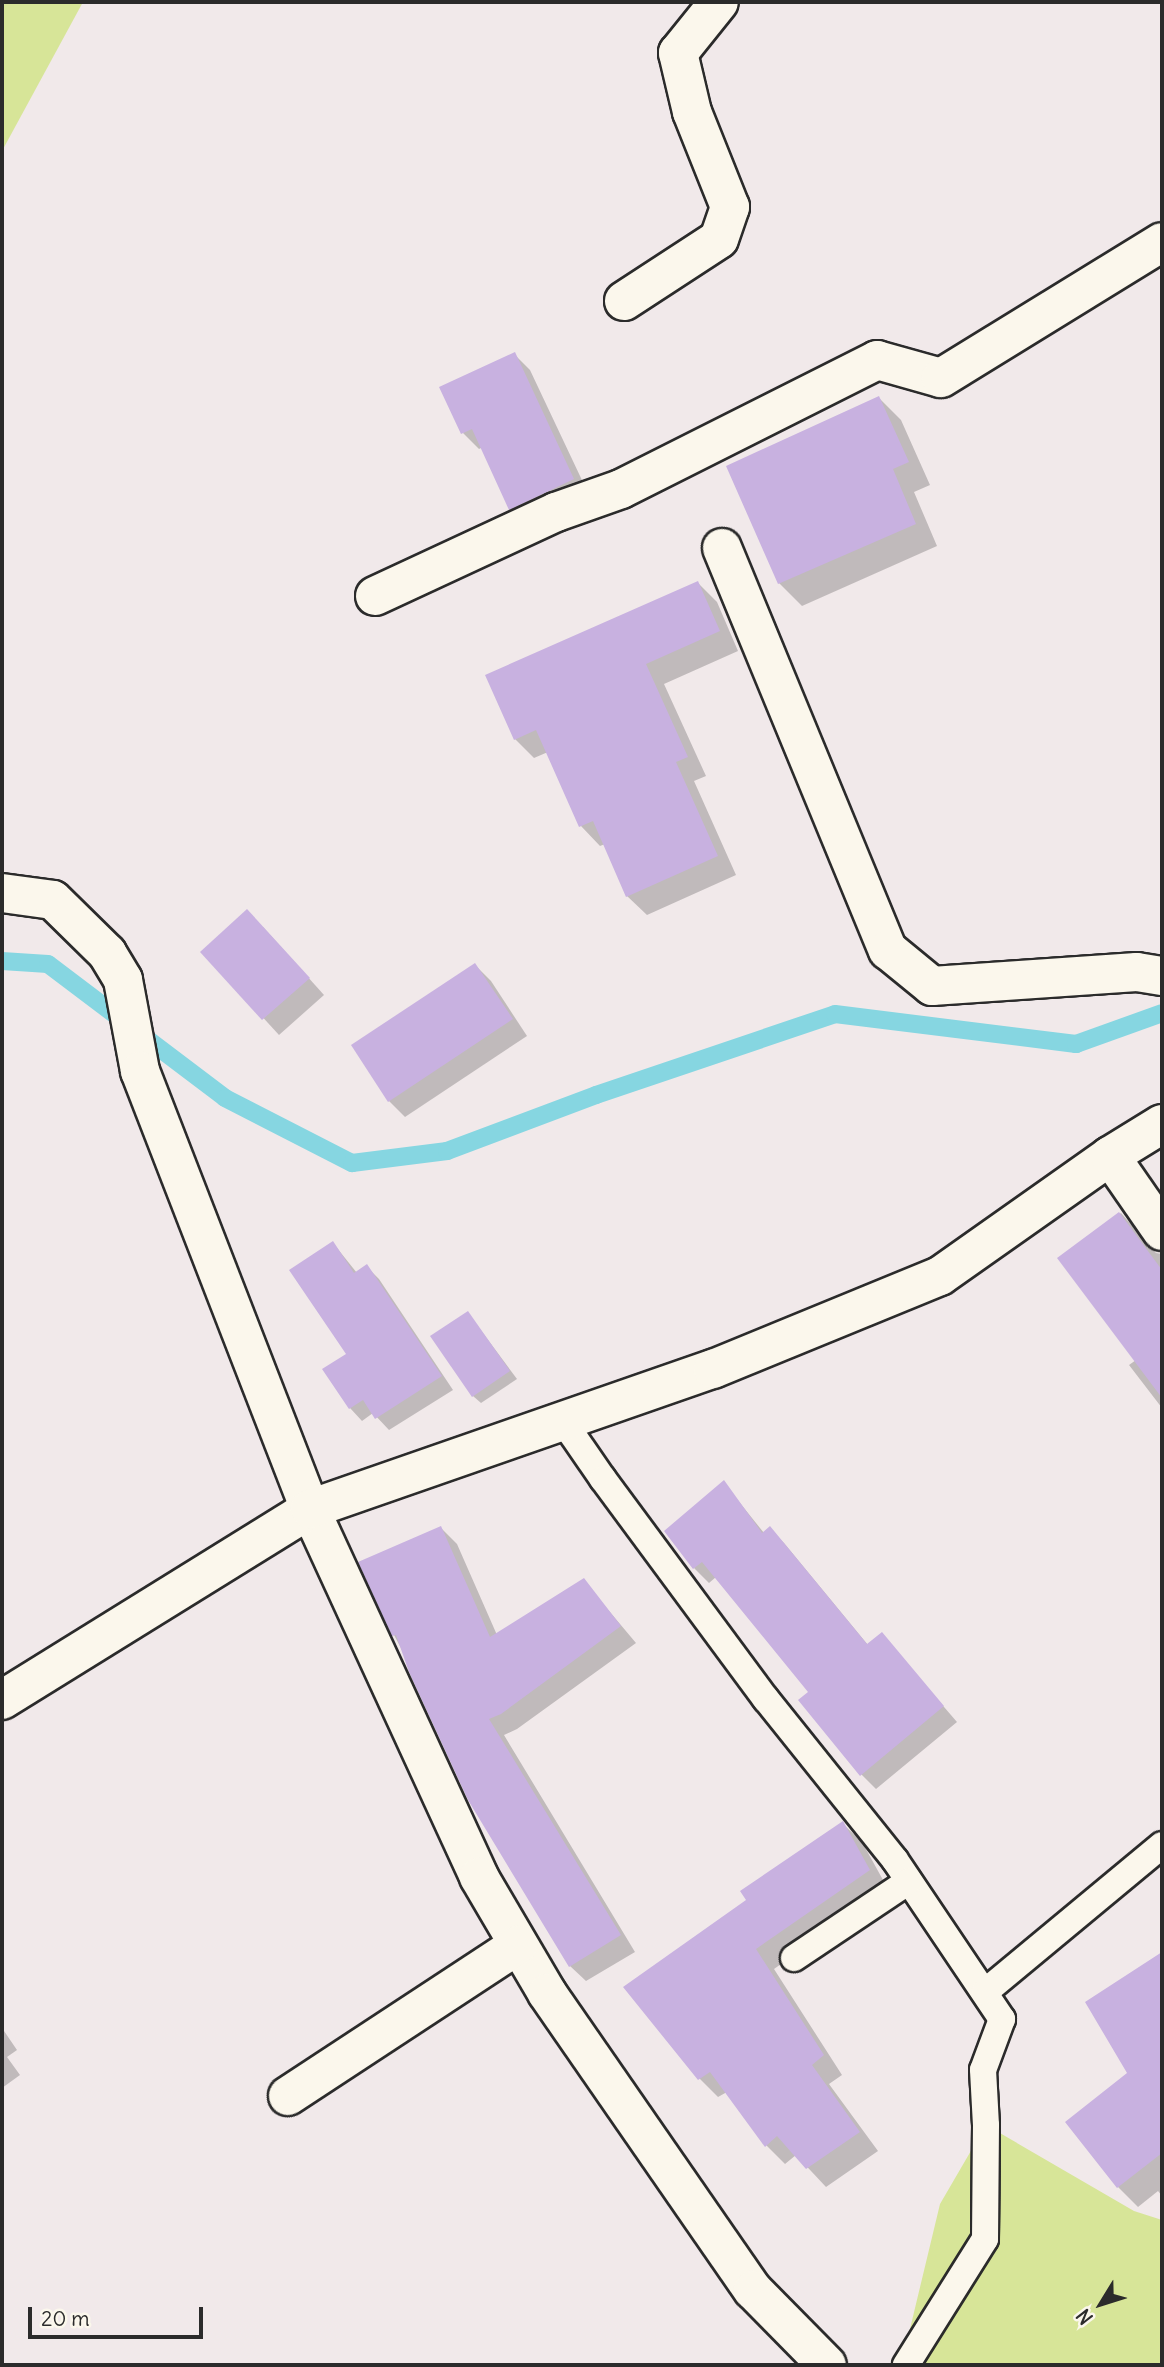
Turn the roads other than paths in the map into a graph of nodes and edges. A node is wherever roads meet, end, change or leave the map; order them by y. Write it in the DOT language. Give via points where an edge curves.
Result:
graph roads {
  1 [pos="719,2"];
  2 [pos="1162,242"];
  3 [pos="624,301"];
  4 [pos="722,548"];
  5 [pos="375,596"];
  6 [pos="2,893"];
  7 [pos="1162,976"];
  8 [pos="1162,1124"];
  9 [pos="1110,1156"];
  10 [pos="1162,1231"];
  11 [pos="563,1421"];
  12 [pos="310,1509"];
  13 [pos="2,1700"];
  14 [pos="1162,1844"];
  15 [pos="909,1881"];
  16 [pos="518,1945"];
  17 [pos="794,1958"];
  18 [pos="985,1992"];
  19 [pos="288,2096"];
  20 [pos="827,2365"];
  21 [pos="906,2365"];
  1 -- 3 [label="street" via="678,53 692,112 730,207 719,239"];
  2 -- 5 [label="street" via="941,378 877,360 621,489 556,513"];
  4 -- 7 [label="street" via="888,950 932,986 1137,972"];
  6 -- 12 [label="street" via="53,900 107,953 123,980 140,1072"];
  8 -- 9 [label="street"];
  9 -- 10 [label="street"];
  9 -- 11 [label="street" via="940,1276 713,1369"];
  11 -- 12 [label="street"];
  11 -- 15 [label="lane" via="766,1699"];
  12 -- 13 [label="street"];
  12 -- 16 [label="street" via="479,1877"];
  14 -- 18 [label="lane"];
  15 -- 17 [label="lane"];
  15 -- 18 [label="lane"];
  16 -- 19 [label="street"];
  16 -- 20 [label="street" via="753,2290"];
  18 -- 21 [label="lane" via="1003,2019 983,2070 985,2239"];
}
